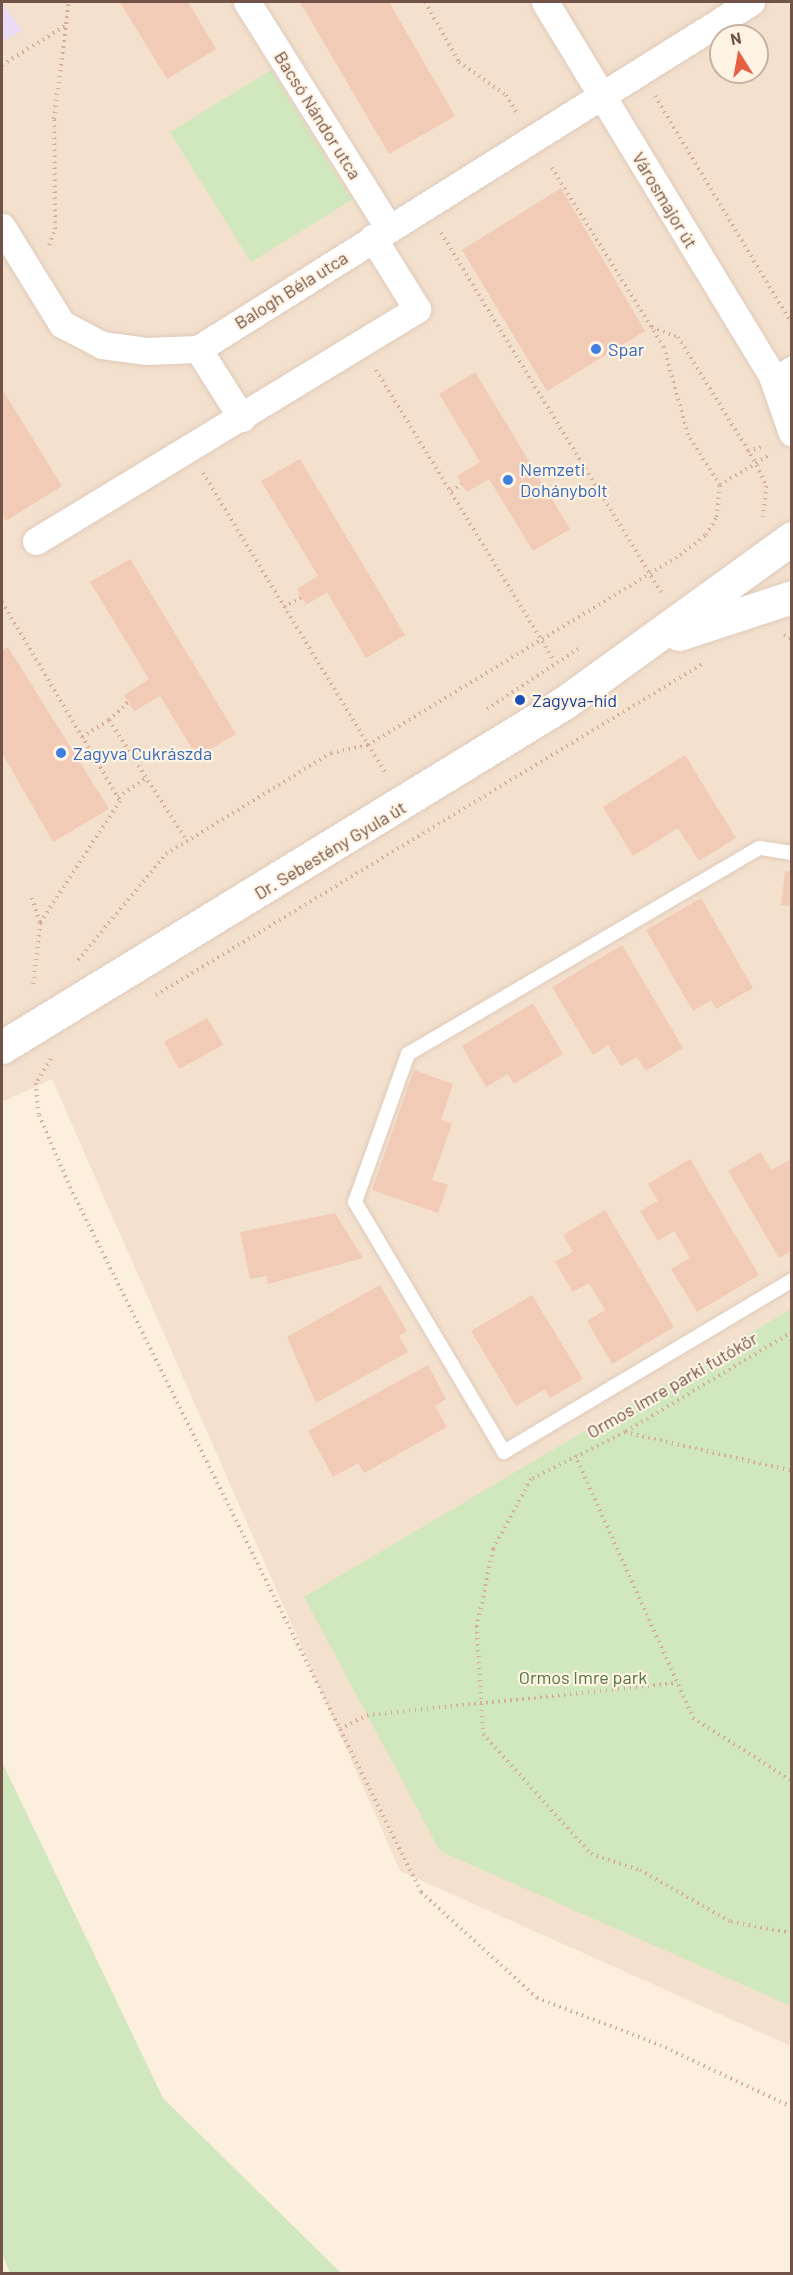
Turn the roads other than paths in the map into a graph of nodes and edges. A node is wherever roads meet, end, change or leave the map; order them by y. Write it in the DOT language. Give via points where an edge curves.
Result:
graph roads {
  1 [pos="247,2"];
  2 [pos="545,2"];
  3 [pos="751,2"];
  4 [pos="603,98"];
  5 [pos="2,227"];
  6 [pos="381,233"];
  7 [pos="198,349"];
  8 [pos="785,377"];
  9 [pos="242,418"];
  10 [pos="783,442"];
  11 [pos="792,538"];
  12 [pos="36,541"];
  13 [pos="792,597"];
  14 [pos="651,643"];
  15 [pos="792,853"];
  16 [pos="2,1047"];
  17 [pos="792,1280"];
  1 -- 6 [label="street, Bacsó Nándor utca"];
  2 -- 4 [label="street, Városmajor út"];
  3 -- 4 [label="street, Balogh Béla utca" via="638,69"];
  4 -- 6 [label="street, Balogh Béla utca"];
  4 -- 8 [label="street, Városmajor út"];
  5 -- 7 [label="street" via="62,324 102,345 146,351"];
  6 -- 7 [label="street, Balogh Béla utca"];
  6 -- 9 [label="street, Bacsó Nándor utca" via="417,309"];
  7 -- 9 [label="street"];
  8 -- 10 [label="street, Városmajor út"];
  9 -- 12 [label="street"];
  11 -- 14 [label="street"];
  13 -- 14 [label="street"];
  14 -- 16 [label="street, Dr. Sebestény Gyula út" via="405,805"];
  15 -- 17 [label="lane" via="759,848 408,1054 355,1202 504,1452"];
}
